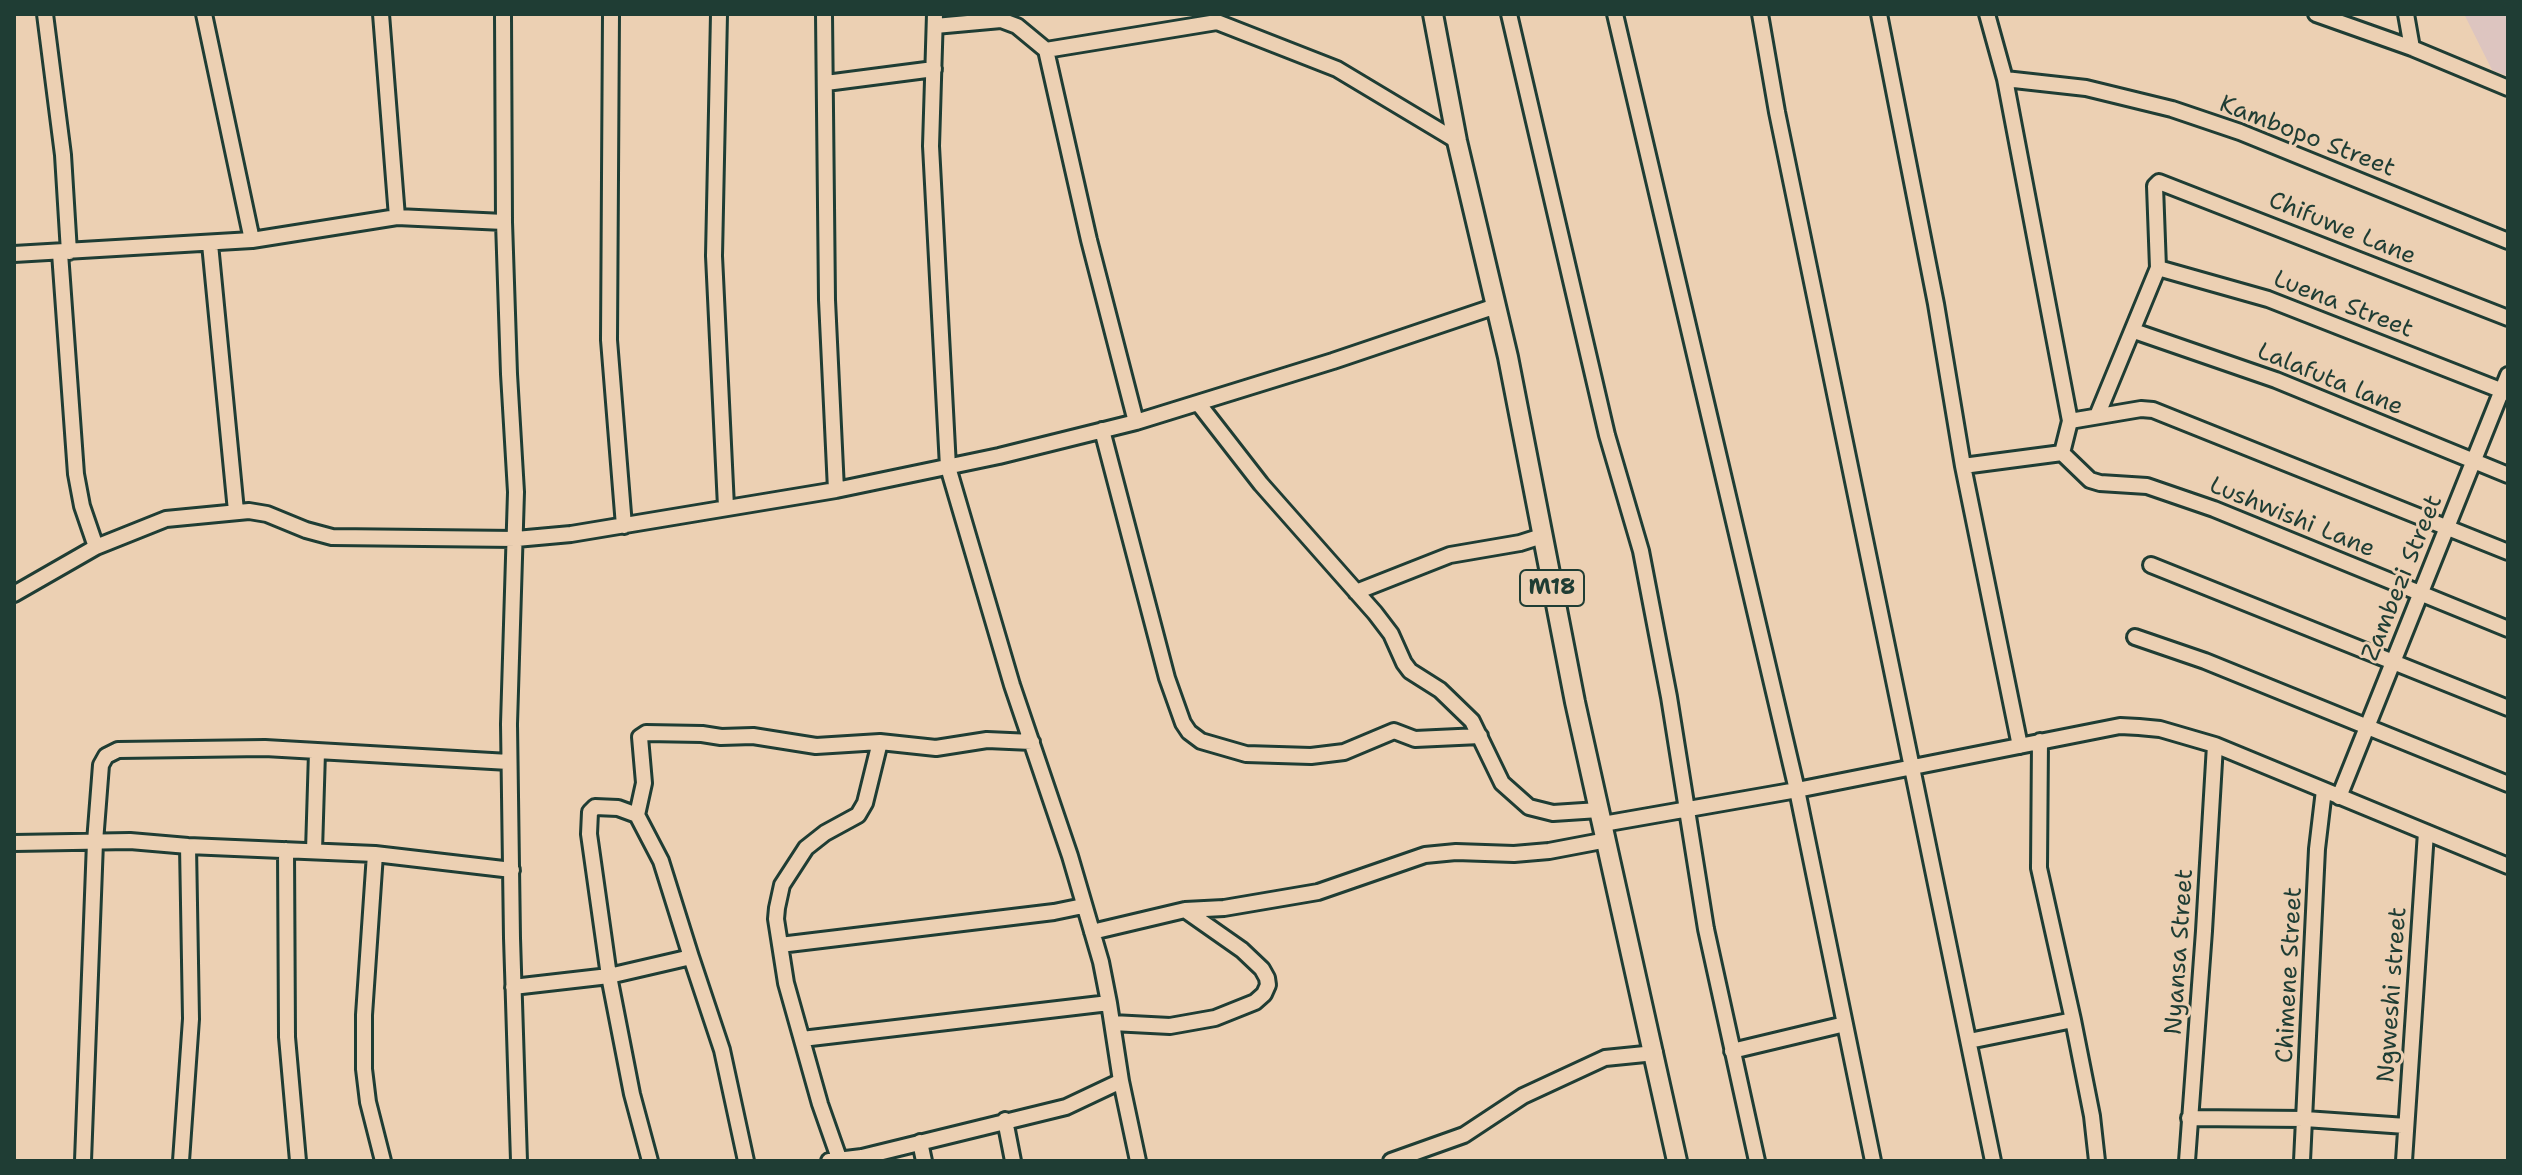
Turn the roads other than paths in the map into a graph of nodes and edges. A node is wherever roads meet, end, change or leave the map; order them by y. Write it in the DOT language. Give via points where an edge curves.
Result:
graph roads {
  1 [pos="45,14"];
  2 [pos="204,14"];
  3 [pos="381,14"];
  4 [pos="503,14"];
  5 [pos="611,14"];
  6 [pos="719,14"];
  7 [pos="824,14"];
  8 [pos="1433,14"];
  9 [pos="1509,14"];
  10 [pos="1615,14"];
  11 [pos="1760,14"];
  12 [pos="1879,14"];
  13 [pos="1987,14"];
  14 [pos="2316,14"];
  15 [pos="2406,14"];
  16 [pos="935,20"];
  17 [pos="2412,48"];
  18 [pos="1046,50"];
  19 [pos="934,69"];
  20 [pos="2005,79"];
  21 [pos="826,83"];
  22 [pos="2508,88"];
  23 [pos="1457,141"];
  24 [pos="397,217"];
  25 [pos="504,222"];
  26 [pos="252,240"];
  27 [pos="2508,241"];
  28 [pos="210,244"];
  29 [pos="64,252"];
  30 [pos="14,254"];
  31 [pos="2158,268"];
  32 [pos="1496,306"];
  33 [pos="2508,318"];
  34 [pos="2134,331"];
  35 [pos="2508,375"];
  36 [pos="2505,391"];
  37 [pos="1198,403"];
  38 [pos="2097,416"];
  39 [pos="2070,421"];
  40 [pos="1136,422"];
  41 [pos="1102,430"];
  42 [pos="2062,453"];
  43 [pos="2472,462"];
  44 [pos="1963,466"];
  45 [pos="948,467"];
  46 [pos="2508,475"];
  47 [pos="836,490"];
  48 [pos="726,507"];
  49 [pos="236,511"];
  50 [pos="624,526"];
  51 [pos="2448,528"];
  52 [pos="1542,536"];
  53 [pos="516,539"];
  54 [pos="96,547"];
  55 [pos="2508,552"];
  56 [pos="2151,565"];
  57 [pos="1356,592"];
  58 [pos="14,594"];
  59 [pos="2422,595"];
  60 [pos="2508,629"];
  61 [pos="2135,637"];
  62 [pos="2394,661"];
  63 [pos="2508,708"];
  64 [pos="2366,728"];
  65 [pos="1480,736"];
  66 [pos="2040,741"];
  67 [pos="880,742"];
  68 [pos="1032,742"];
  69 [pos="2215,745"];
  70 [pos="2020,746"];
  71 [pos="317,752"];
  72 [pos="509,762"];
  73 [pos="1914,768"];
  74 [pos="2508,784"];
  75 [pos="1797,790"];
  76 [pos="2324,790"];
  77 [pos="2339,797"];
  78 [pos="1686,811"];
  79 [pos="637,815"];
  80 [pos="1603,825"];
  81 [pos="2426,832"];
  82 [pos="95,842"];
  83 [pos="14,843"];
  84 [pos="188,846"];
  85 [pos="286,850"];
  86 [pos="314,851"];
  87 [pos="375,854"];
  88 [pos="2508,866"];
  89 [pos="512,870"];
  90 [pos="1083,906"];
  91 [pos="1185,910"];
  92 [pos="1092,932"];
  93 [pos="780,945"];
  94 [pos="691,957"];
  95 [pos="609,976"];
  96 [pos="513,987"];
  97 [pos="1109,1003"];
  98 [pos="2073,1020"];
  99 [pos="1112,1023"];
  100 [pos="1845,1024"];
  101 [pos="802,1039"];
  102 [pos="1969,1041"];
  103 [pos="1732,1051"];
  104 [pos="1655,1053"];
  105 [pos="1121,1081"];
  106 [pos="2189,1118"];
  107 [pos="2305,1119"];
  108 [pos="1005,1120"];
  109 [pos="2406,1126"];
  110 [pos="920,1142"];
  111 [pos="836,1160"];
  112 [pos="83,1161"];
  113 [pos="181,1161"];
  114 [pos="298,1161"];
  115 [pos="383,1161"];
  116 [pos="519,1161"];
  117 [pos="650,1161"];
  118 [pos="746,1161"];
  119 [pos="924,1161"];
  120 [pos="1013,1161"];
  121 [pos="1138,1161"];
  122 [pos="1391,1161"];
  123 [pos="1677,1161"];
  124 [pos="1757,1161"];
  125 [pos="1873,1161"];
  126 [pos="1993,1161"];
  127 [pos="2097,1161"];
  128 [pos="2187,1161"];
  129 [pos="2302,1161"];
  130 [pos="2404,1161"];
  1 -- 29 [label="street" via="63,155"];
  2 -- 26 [label="street"];
  3 -- 24 [label="street"];
  4 -- 25 [label="street"];
  5 -- 50 [label="street" via="609,340"];
  6 -- 48 [label="street" via="714,256"];
  7 -- 21 [label="street"];
  8 -- 23 [label="main road, M18"];
  9 -- 78 [label="street" via="1607,435 1641,551"];
  10 -- 75 [label="street"];
  11 -- 73 [label="street"];
  12 -- 44 [label="street"];
  13 -- 20 [label="street"];
  14 -- 17 [label="street"];
  15 -- 17 [label="street"];
  16 -- 18 [label="street" via="1001,20"];
  16 -- 19 [label="street"];
  17 -- 22 [label="street"];
  18 -- 23 [label="street" via="1217,22 1337,69"];
  18 -- 40 [label="street"];
  19 -- 21 [label="street"];
  19 -- 45 [label="street" via="931,146"];
  20 -- 27 [label="street, Kambopo Street" via="2086,88 2172,109"];
  20 -- 39 [label="street"];
  21 -- 47 [label="street" via="827,300"];
  23 -- 32 [label="main road, M18"];
  24 -- 25 [label="street"];
  24 -- 26 [label="street"];
  25 -- 53 [label="street"];
  26 -- 28 [label="street"];
  28 -- 29 [label="street"];
  28 -- 49 [label="street"];
  29 -- 30 [label="street"];
  29 -- 54 [label="street" via="76,474"];
  31 -- 33 [label="street, Chifuwe Lane" via="2159,182"];
  31 -- 34 [label="street"];
  31 -- 36 [label="street, Luena Street" via="2268,299"];
  32 -- 37 [label="street"];
  32 -- 52 [label="main road, M18"];
  34 -- 38 [label="street"];
  34 -- 43 [label="street, Lalafuta lane" via="2276,380"];
  35 -- 36 [label="street, Zambezi Street"];
  36 -- 43 [label="street, Zambezi Street"];
  37 -- 40 [label="street"];
  37 -- 57 [label="street"];
  38 -- 39 [label="street"];
  38 -- 51 [label="street" via="2153,410"];
  39 -- 42 [label="street"];
  40 -- 41 [label="street"];
  41 -- 45 [label="street"];
  41 -- 65 [label="street" via="1167,678 1189,732 1201,741 1246,754 1311,756 1344,752 1394,731 1415,739"];
  42 -- 44 [label="street"];
  42 -- 59 [label="street, Lushwishi Lane" via="2090,480 2147,486 2214,509"];
  43 -- 46 [label="street, Lalafuta lane"];
  43 -- 51 [label="street, Zambezi Street"];
  44 -- 70 [label="street"];
  45 -- 47 [label="street"];
  45 -- 68 [label="street"];
  47 -- 48 [label="street"];
  48 -- 50 [label="street"];
  49 -- 53 [label="street" via="267,514 332,537"];
  49 -- 54 [label="street" via="166,519"];
  50 -- 53 [label="street"];
  51 -- 55 [label="street"];
  51 -- 59 [label="street, Zambezi Street"];
  52 -- 57 [label="street" via="1450,555"];
  52 -- 80 [label="main road, M18"];
  53 -- 72 [label="street"];
  54 -- 58 [label="street"];
  56 -- 62 [label="street"];
  57 -- 65 [label="street" via="1391,634 1404,663 1451,700"];
  59 -- 60 [label="street, Lushwishi Lane"];
  59 -- 62 [label="street, Zambezi Street"];
  61 -- 64 [label="street"];
  62 -- 63 [label="street"];
  62 -- 64 [label="street, Zambezi Street"];
  64 -- 74 [label="street"];
  64 -- 77 [label="street, Zambezi Street"];
  65 -- 80 [label="street" via="1502,783 1529,807"];
  66 -- 69 [label="street" via="2130,726"];
  66 -- 70 [label="street"];
  66 -- 98 [label="street" via="2039,868"];
  67 -- 68 [label="street" via="936,748 969,741"];
  67 -- 79 [label="street" via="816,746 753,736 646,733 640,737 644,783"];
  67 -- 93 [label="street" via="858,815 815,840 786,877 777,908"];
  68 -- 90 [label="street"];
  69 -- 76 [label="street"];
  69 -- 106 [label="street, Nyansa Street"];
  70 -- 73 [label="street"];
  71 -- 72 [label="street"];
  71 -- 82 [label="street" via="118,750 101,765"];
  71 -- 86 [label="street"];
  72 -- 89 [label="street"];
  73 -- 75 [label="street"];
  73 -- 102 [label="street"];
  75 -- 78 [label="street"];
  75 -- 100 [label="street"];
  76 -- 77 [label="street"];
  76 -- 107 [label="street, Chimene Street"];
  77 -- 81 [label="street"];
  78 -- 80 [label="street"];
  78 -- 103 [label="street"];
  79 -- 94 [label="street" via="661,861"];
  79 -- 95 [label="street" via="610,807 590,812"];
  80 -- 91 [label="street" via="1538,852 1425,855 1318,892"];
  80 -- 104 [label="main road, M18"];
  81 -- 88 [label="street"];
  81 -- 109 [label="street, Ngweshi street"];
  82 -- 83 [label="street"];
  82 -- 84 [label="street"];
  82 -- 112 [label="street"];
  84 -- 85 [label="street"];
  84 -- 113 [label="street" via="191,1019"];
  85 -- 86 [label="street"];
  85 -- 114 [label="street" via="288,1064"];
  86 -- 87 [label="street"];
  87 -- 89 [label="street"];
  87 -- 115 [label="street" via="364,1069"];
  89 -- 96 [label="street"];
  90 -- 92 [label="street"];
  90 -- 93 [label="street"];
  91 -- 92 [label="street"];
  91 -- 99 [label="street" via="1262,969 1268,985 1264,994 1245,1008 1184,1025"];
  92 -- 97 [label="street"];
  93 -- 101 [label="street"];
  94 -- 95 [label="street"];
  94 -- 118 [label="street" via="722,1050"];
  95 -- 96 [label="street"];
  95 -- 117 [label="street"];
  96 -- 116 [label="street"];
  97 -- 99 [label="street"];
  97 -- 101 [label="street"];
  98 -- 102 [label="street"];
  98 -- 127 [label="street"];
  99 -- 105 [label="street"];
  100 -- 103 [label="street"];
  100 -- 125 [label="street"];
  101 -- 111 [label="street"];
  102 -- 126 [label="street"];
  103 -- 124 [label="street"];
  104 -- 122 [label="street" via="1605,1058 1523,1096 1464,1135"];
  104 -- 123 [label="main road, M18"];
  105 -- 108 [label="street" via="1066,1107"];
  105 -- 121 [label="street"];
  106 -- 107 [label="street"];
  106 -- 128 [label="street, Nyansa Street"];
  107 -- 109 [label="street"];
  107 -- 129 [label="street, Chimene Street"];
  108 -- 110 [label="street"];
  108 -- 120 [label="street"];
  109 -- 130 [label="street, Ngweshi street"];
  110 -- 111 [label="street"];
  110 -- 119 [label="street"];
}
